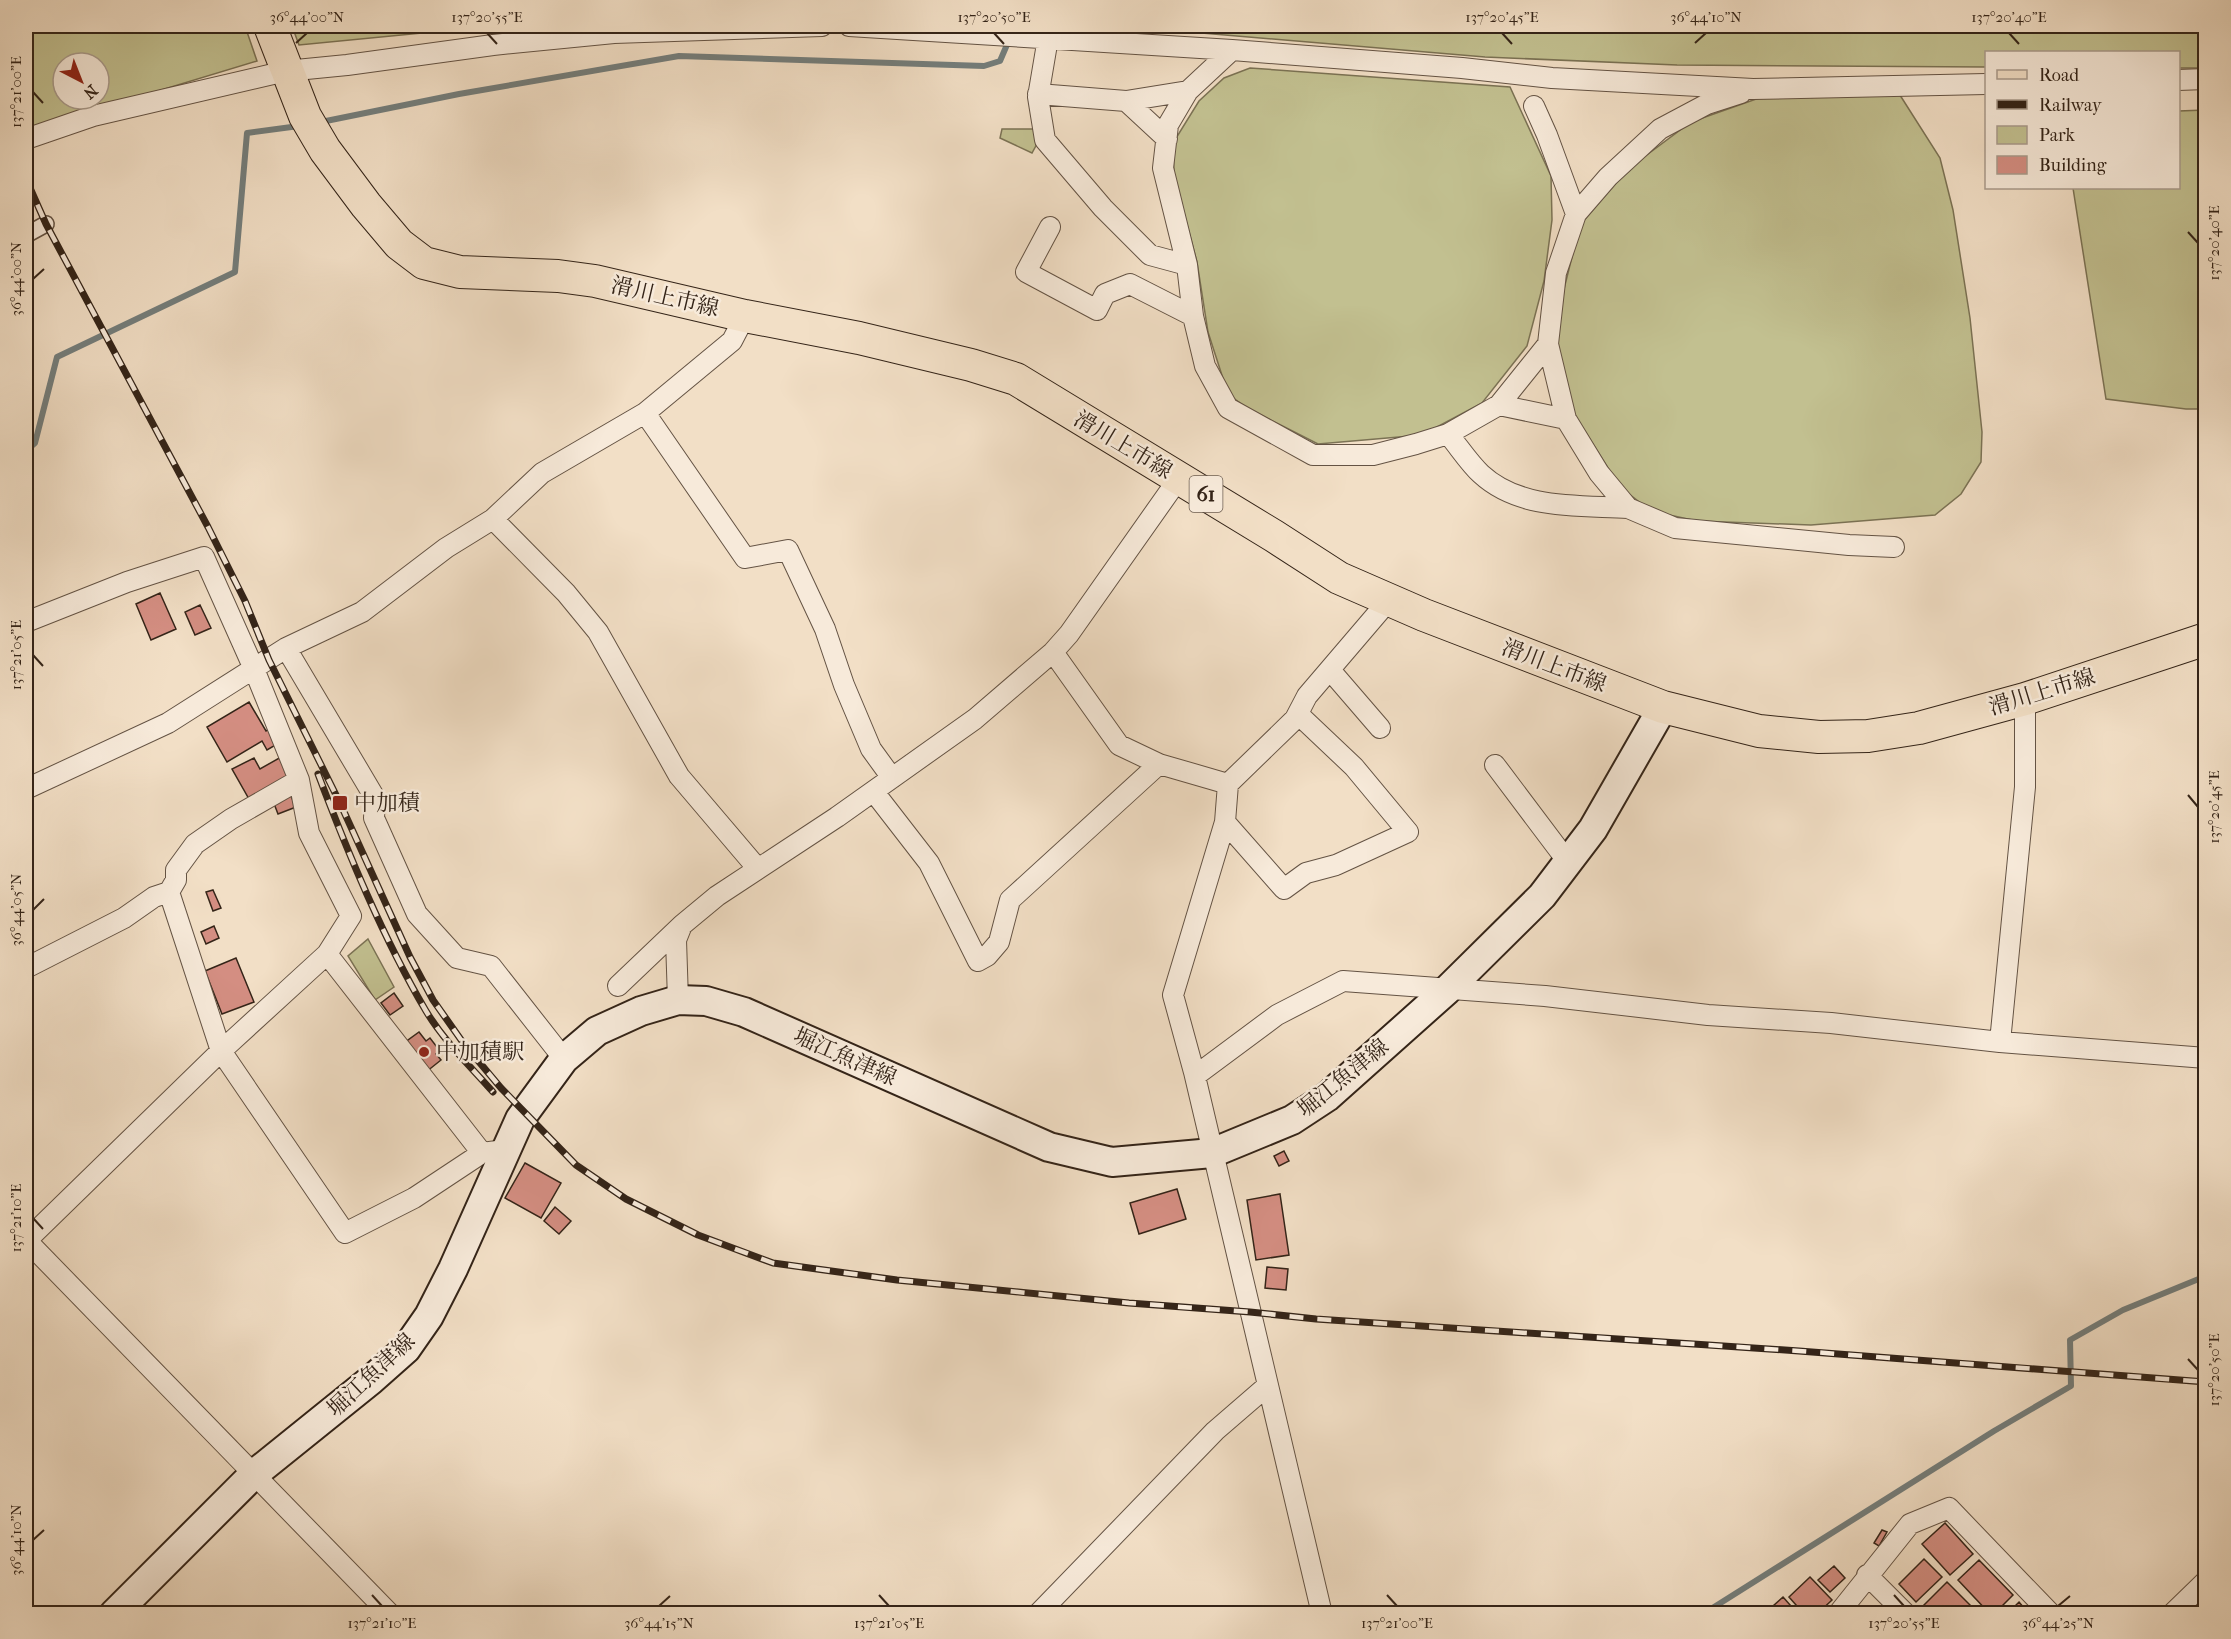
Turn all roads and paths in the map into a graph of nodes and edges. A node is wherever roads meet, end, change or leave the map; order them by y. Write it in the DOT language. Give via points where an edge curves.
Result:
graph roads {
  1 [pos="270,26"];
  2 [pos="822,26"];
  3 [pos="849,26"];
  4 [pos="1048,38"];
  5 [pos="1232,50"];
  6 [pos="286,71"];
  7 [pos="2205,79"];
  8 [pos="2180,80"];
  9 [pos="1985,84"];
  10 [pos="1754,89"];
  11 [pos="1188,91"];
  12 [pos="1038,94"];
  13 [pos="1126,101"];
  14 [pos="1534,106"];
  15 [pos="26,139"];
  16 [pos="1167,139"];
  17 [pos="1576,214"];
  18 [pos="46,224"];
  19 [pos="1050,227"];
  20 [pos="26,235"];
  21 [pos="1187,265"];
  22 [pos="745,316"];
  23 [pos="1193,316"];
  24 [pos="1548,344"];
  25 [pos="1498,405"];
  26 [pos="645,413"];
  27 [pos="1566,419"];
  28 [pos="1448,434"];
  29 [pos="1179,478"];
  30 [pos="1628,508"];
  31 [pos="492,519"];
  32 [pos="1894,547"];
  33 [pos="1389,600"];
  34 [pos="26,622"];
  35 [pos="2205,639"];
  36 [pos="286,648"];
  37 [pos="1053,652"];
  38 [pos="254,669"];
  39 [pos="1330,670"];
  40 [pos="2025,699"];
  41 [pos="1663,707"];
  42 [pos="1298,714"];
  43 [pos="1380,728"];
  44 [pos="1159,764"];
  45 [pos="1495,765"];
  46 [pos="892,778"];
  47 [pos="299,780"];
  48 [pos="1228,783"];
  49 [pos="26,789"];
  50 [pos="874,792"];
  51 [pos="1225,822"];
  52 [pos="1568,862"];
  53 [pos="758,869"];
  54 [pos="169,892"];
  55 [pos="682,925"];
  56 [pos="327,954"];
  57 [pos="26,968"];
  58 [pos="618,986"];
  59 [pos="1447,990"];
  60 [pos="678,1000"];
  61 [pos="2000,1042"];
  62 [pos="220,1051"];
  63 [pos="2205,1058"];
  64 [pos="564,1059"];
  65 [pos="1195,1076"];
  66 [pos="493,1152"];
  67 [pos="1212,1153"];
  68 [pos="26,1241"];
  69 [pos="1268,1386"];
  70 [pos="253,1475"];
  71 [pos="1867,1575"];
  72 [pos="2205,1581"];
  73 [pos="114,1614"];
  74 [pos="390,1614"];
  75 [pos="1038,1614"];
  76 [pos="1322,1614"];
  77 [pos="1838,1614"];
  78 [pos="1905,1614"];
  79 [pos="2051,1614"];
  80 [pos="2172,1614"];
  1 -- 6 [label="main road, 滑川上市線 / 61"];
  2 -- 6 [label="street" via="614,33"];
  3 -- 4 [label="street"];
  4 -- 5 [label="street"];
  4 -- 12 [label="street"];
  5 -- 10 [label="street" via="1552,78"];
  5 -- 11 [label="street"];
  6 -- 15 [label="street" via="93,116"];
  6 -- 22 [label="main road, 滑川上市線 / 61" via="325,150 399,243 424,263 460,272 595,281"];
  7 -- 8 [label="street"];
  9 -- 10 [label="street"];
  10 -- 17 [label="street" via="1707,104 1660,129 1608,177"];
  11 -- 13 [label="street"];
  11 -- 16 [label="street" via="1168,124"];
  12 -- 13 [label="street"];
  12 -- 21 [label="street" via="1045,140 1102,208 1150,255"];
  13 -- 16 [label="street"];
  14 -- 17 [label="street"];
  16 -- 21 [label="street" via="1163,168"];
  17 -- 24 [label="street" via="1556,273"];
  18 -- 20 [label="street"];
  19 -- 23 [label="street" via="1026,272 1097,310 1105,294 1130,284"];
  21 -- 23 [label="street"];
  22 -- 26 [label="street" via="732,341"];
  22 -- 29 [label="main road, 滑川上市線 / 61" via="859,338 1016,380"];
  23 -- 28 [label="street" via="1206,366 1228,408 1313,454 1373,455"];
  24 -- 25 [label="street"];
  24 -- 27 [label="street"];
  25 -- 27 [label="street"];
  25 -- 28 [label="street"];
  26 -- 31 [label="street" via="542,473"];
  26 -- 46 [label="street" via="745,558 788,550 825,629 871,749"];
  27 -- 30 [label="street" via="1599,473"];
  28 -- 30 [label="street" via="1481,474 1506,492 1539,502"];
  29 -- 33 [label="main road, 滑川上市線 / 61" via="1338,578"];
  29 -- 37 [label="street"];
  30 -- 32 [label="street" via="1675,528"];
  31 -- 36 [label="street" via="362,612"];
  31 -- 53 [label="street" via="566,593 598,632 679,776"];
  33 -- 39 [label="street"];
  33 -- 41 [label="main road, 滑川上市線 / 61"];
  34 -- 38 [label="street" via="204,557"];
  35 -- 40 [label="main road, 滑川上市線 / 61"];
  36 -- 38 [label="street"];
  36 -- 64 [label="street" via="375,798 374,818 417,914 457,958 491,966"];
  37 -- 44 [label="street" via="1119,745"];
  37 -- 46 [label="street" via="975,719"];
  38 -- 47 [label="street"];
  38 -- 49 [label="street" via="168,723"];
  39 -- 42 [label="street" via="1307,696"];
  39 -- 43 [label="street"];
  40 -- 41 [label="main road, 滑川上市線 / 61" via="1920,728 1868,736 1820,737 1759,731"];
  40 -- 61 [label="street" via="2025,787"];
  41 -- 52 [label="main road, 堀江魚津線" via="1593,829"];
  42 -- 48 [label="street"];
  42 -- 51 [label="street" via="1354,767 1408,832 1336,865 1306,873 1284,889"];
  44 -- 48 [label="street"];
  44 -- 50 [label="street" via="1010,900 999,942 978,961 929,863"];
  45 -- 52 [label="street"];
  46 -- 50 [label="street"];
  47 -- 54 [label="street" via="195,844 176,870 176,880"];
  47 -- 56 [label="street" via="309,834 351,916"];
  48 -- 51 [label="street"];
  50 -- 53 [label="street"];
  51 -- 65 [label="street" via="1173,995"];
  52 -- 59 [label="main road, 堀江魚津線" via="1542,896"];
  53 -- 55 [label="street"];
  54 -- 57 [label="street"];
  54 -- 62 [label="street"];
  55 -- 58 [label="street"];
  55 -- 60 [label="street" via="676,940"];
  56 -- 62 [label="street"];
  56 -- 66 [label="street"];
  59 -- 61 [label="street" via="1545,996"];
  59 -- 65 [label="street" via="1343,981 1277,1015"];
  59 -- 67 [label="main road, 堀江魚津線" via="1327,1097 1292,1119"];
  60 -- 64 [label="main road, 堀江魚津線" via="597,1031"];
  60 -- 67 [label="main road, 堀江魚津線" via="705,1001 744,1012 1049,1147 1112,1162"];
  61 -- 63 [label="street"];
  62 -- 66 [label="street" via="345,1233"];
  62 -- 68 [label="street"];
  64 -- 66 [label="main road, 堀江魚津線"];
  65 -- 67 [label="street"];
  66 -- 70 [label="main road, 堀江魚津線" via="448,1279 406,1349"];
  67 -- 69 [label="street"];
  68 -- 70 [label="street"];
  69 -- 75 [label="street" via="1215,1431"];
  69 -- 76 [label="street"];
  70 -- 73 [label="main road, 堀江魚津線"];
  70 -- 74 [label="street"];
  71 -- 77 [label="street"];
  71 -- 78 [label="street"];
  71 -- 79 [label="street" via="1910,1524 1949,1508"];
  72 -- 80 [label="street"];
}
